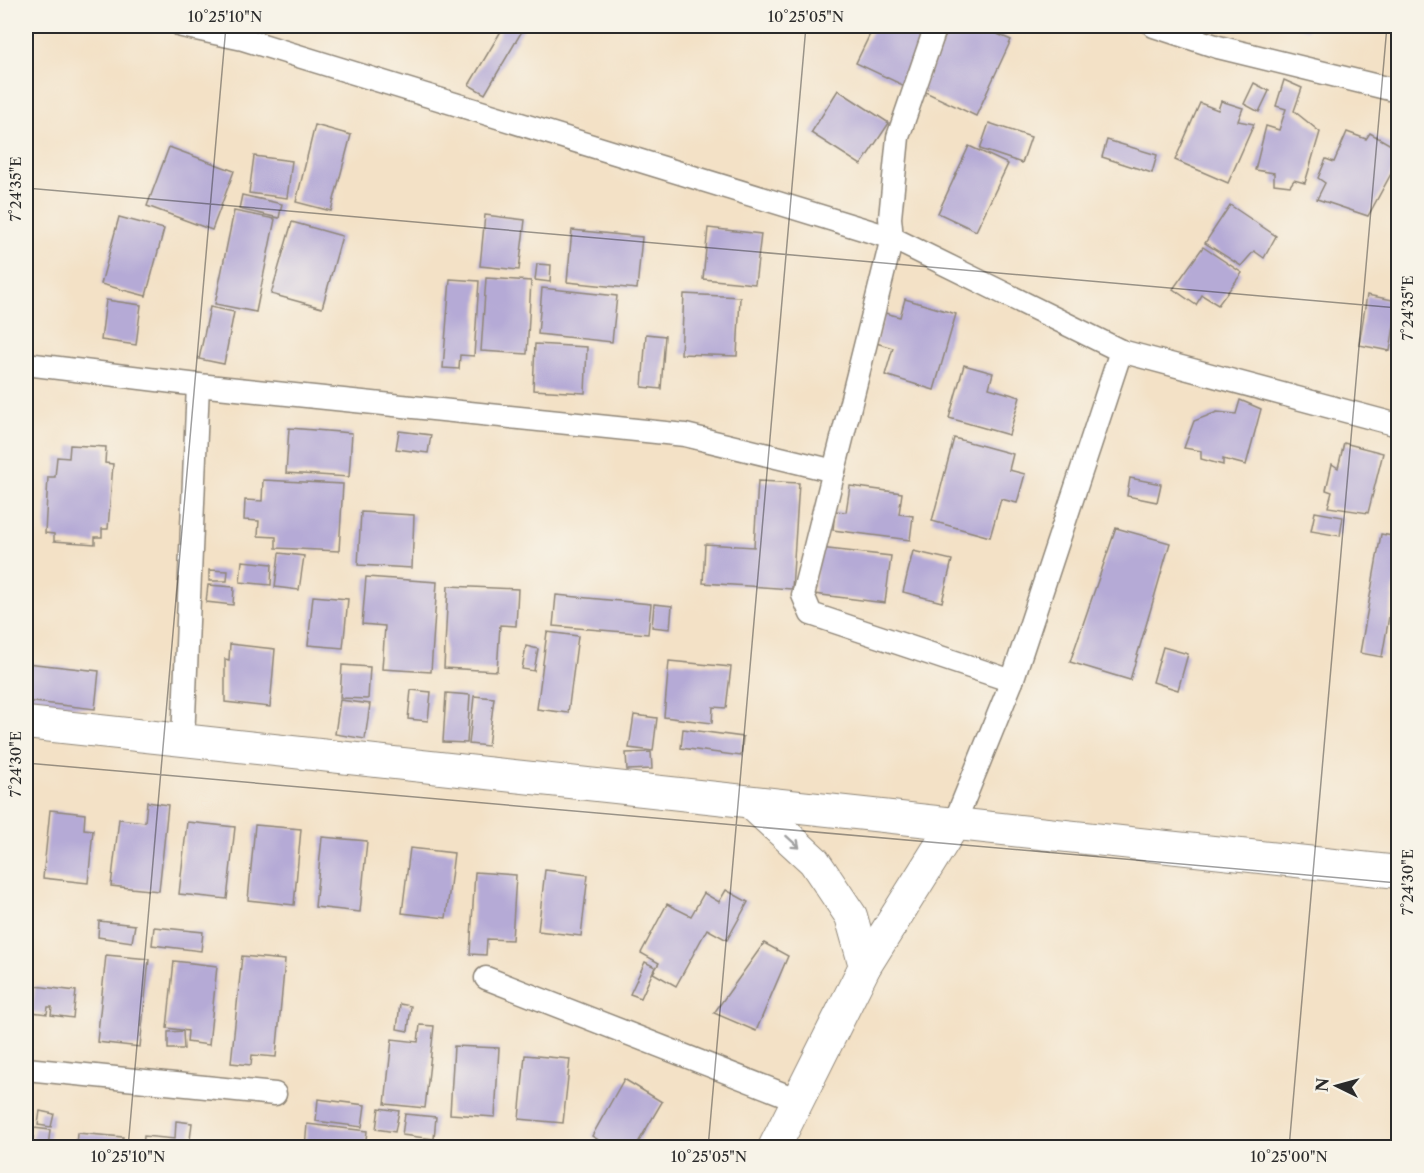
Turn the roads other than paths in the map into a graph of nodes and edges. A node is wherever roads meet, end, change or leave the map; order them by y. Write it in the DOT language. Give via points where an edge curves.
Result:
graph roads {
  1 [pos="182,26"];
  2 [pos="936,26"];
  3 [pos="1154,26"];
  4 [pos="1398,91"];
  5 [pos="892,238"];
  6 [pos="1121,351"];
  7 [pos="26,364"];
  8 [pos="198,385"];
  9 [pos="1398,424"];
  10 [pos="834,471"];
  11 [pos="1012,681"];
  12 [pos="26,723"];
  13 [pos="183,740"];
  14 [pos="750,802"];
  15 [pos="954,824"];
  16 [pos="1398,872"];
  17 [pos="865,966"];
  18 [pos="486,978"];
  19 [pos="26,1069"];
  20 [pos="274,1094"];
  21 [pos="798,1100"];
  22 [pos="774,1148"];
  1 -- 5 [label="street" via="243,39"];
  2 -- 5 [label="street" via="898,137 890,218"];
  3 -- 4 [label="street" via="1218,47"];
  5 -- 6 [label="street"];
  5 -- 10 [label="street"];
  6 -- 9 [label="street"];
  6 -- 11 [label="street"];
  7 -- 8 [label="street"];
  8 -- 10 [label="street" via="685,435"];
  8 -- 13 [label="street"];
  10 -- 11 [label="street" via="803,595 811,614"];
  11 -- 15 [label="street"];
  12 -- 13 [label="street"];
  13 -- 14 [label="street"];
  14 -- 15 [label="street"];
  14 -- 17 [label="street, one-way" via="814,861 851,916"];
  15 -- 16 [label="street"];
  15 -- 17 [label="street"];
  17 -- 21 [label="street"];
  18 -- 21 [label="street"];
  19 -- 20 [label="street"];
  21 -- 22 [label="street"];
}
